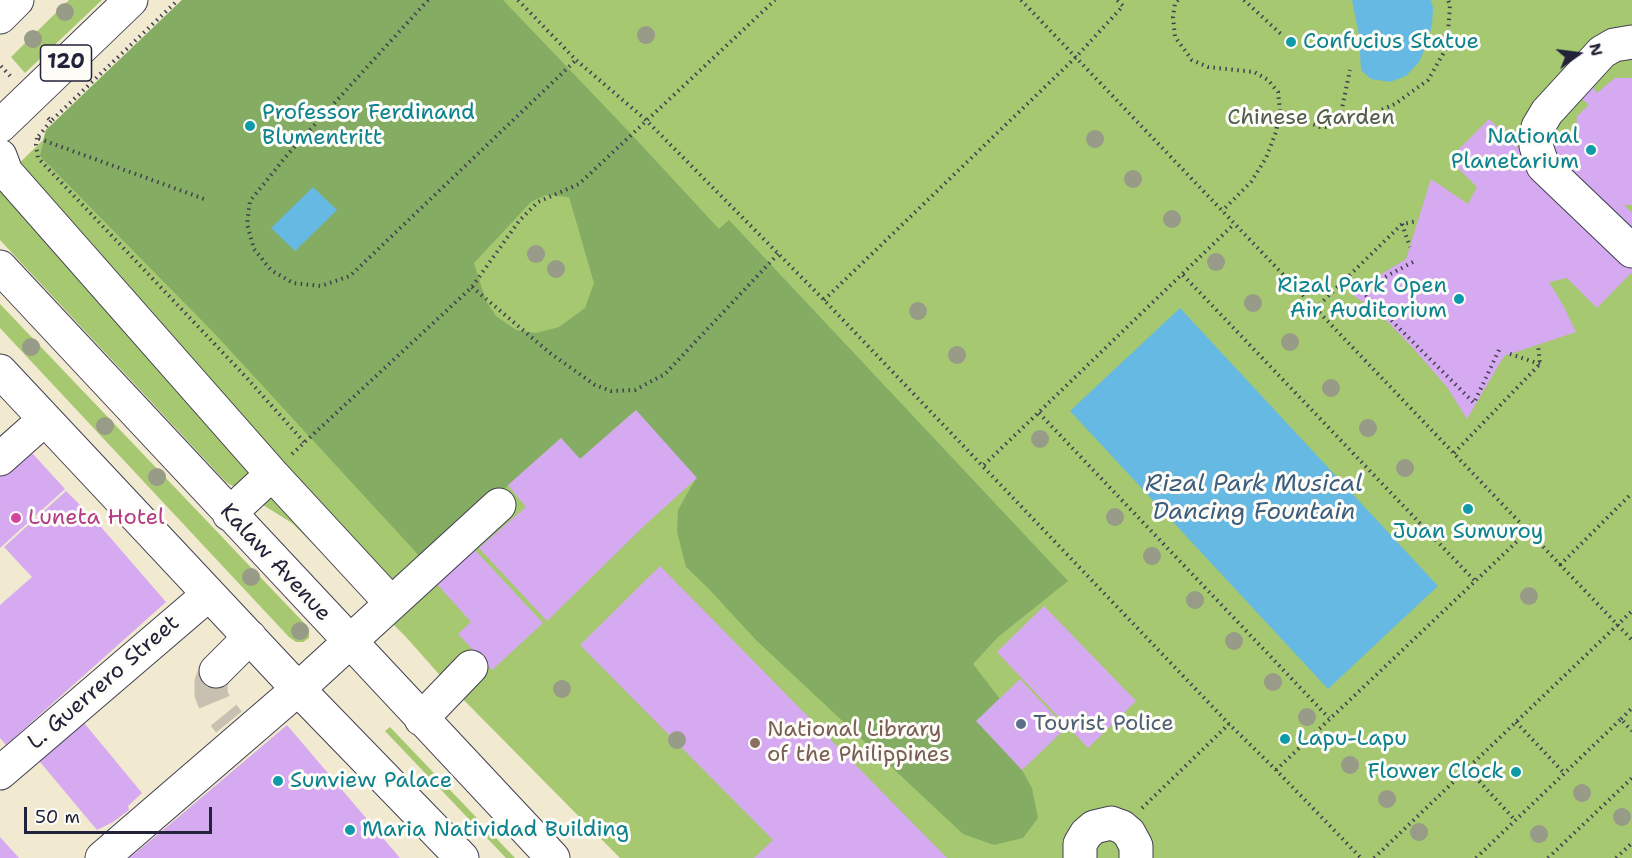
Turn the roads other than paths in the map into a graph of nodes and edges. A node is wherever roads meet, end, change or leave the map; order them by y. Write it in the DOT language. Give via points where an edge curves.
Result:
graph roads {
  1 [pos="17,0"];
  2 [pos="131,0"];
  3 [pos="0,17"];
  4 [pos="1632,42"];
  5 [pos="0,126"];
  6 [pos="0,156"];
  7 [pos="1632,252"];
  8 [pos="0,267"];
  9 [pos="0,371"];
  10 [pos="45,419"];
  11 [pos="0,459"];
  12 [pos="272,474"];
  13 [pos="499,505"];
  14 [pos="229,513"];
  15 [pos="209,594"];
  16 [pos="390,605"];
  17 [pos="250,637"];
  18 [pos="349,642"];
  19 [pos="471,667"];
  20 [pos="216,671"];
  21 [pos="298,689"];
  22 [pos="421,719"];
  23 [pos="0,773"];
  24 [pos="102,858"];
  25 [pos="461,858"];
  26 [pos="553,858"];
  27 [pos="1080,858"];
  28 [pos="1136,858"];
  1 -- 3 [label="main road"];
  2 -- 5 [label="main road, 120"];
  4 -- 7 [label="main road" via="1602,52 1547,112 1538,127 1536,146 1543,166"];
  6 -- 12 [label="main road" via="6,172"];
  8 -- 14 [label="main road, Kalaw Avenue"];
  9 -- 10 [label="main road"];
  10 -- 11 [label="main road"];
  10 -- 15 [label="main road"];
  12 -- 14 [label="main road"];
  12 -- 16 [label="main road"];
  13 -- 16 [label="main road"];
  14 -- 18 [label="main road, Kalaw Avenue"];
  15 -- 17 [label="main road"];
  15 -- 23 [label="main road, L. Guerrero Street"];
  16 -- 18 [label="main road"];
  17 -- 20 [label="main road"];
  17 -- 21 [label="main road"];
  18 -- 21 [label="main road"];
  18 -- 22 [label="main road, Kalaw Avenue"];
  19 -- 22 [label="main road"];
  21 -- 24 [label="main road" via="236,729"];
  21 -- 25 [label="main road"];
  22 -- 26 [label="main road, Kalaw Avenue"];
  27 -- 28 [label="main road" via="1080,844 1090,830 1105,824 1130,833"];
}
